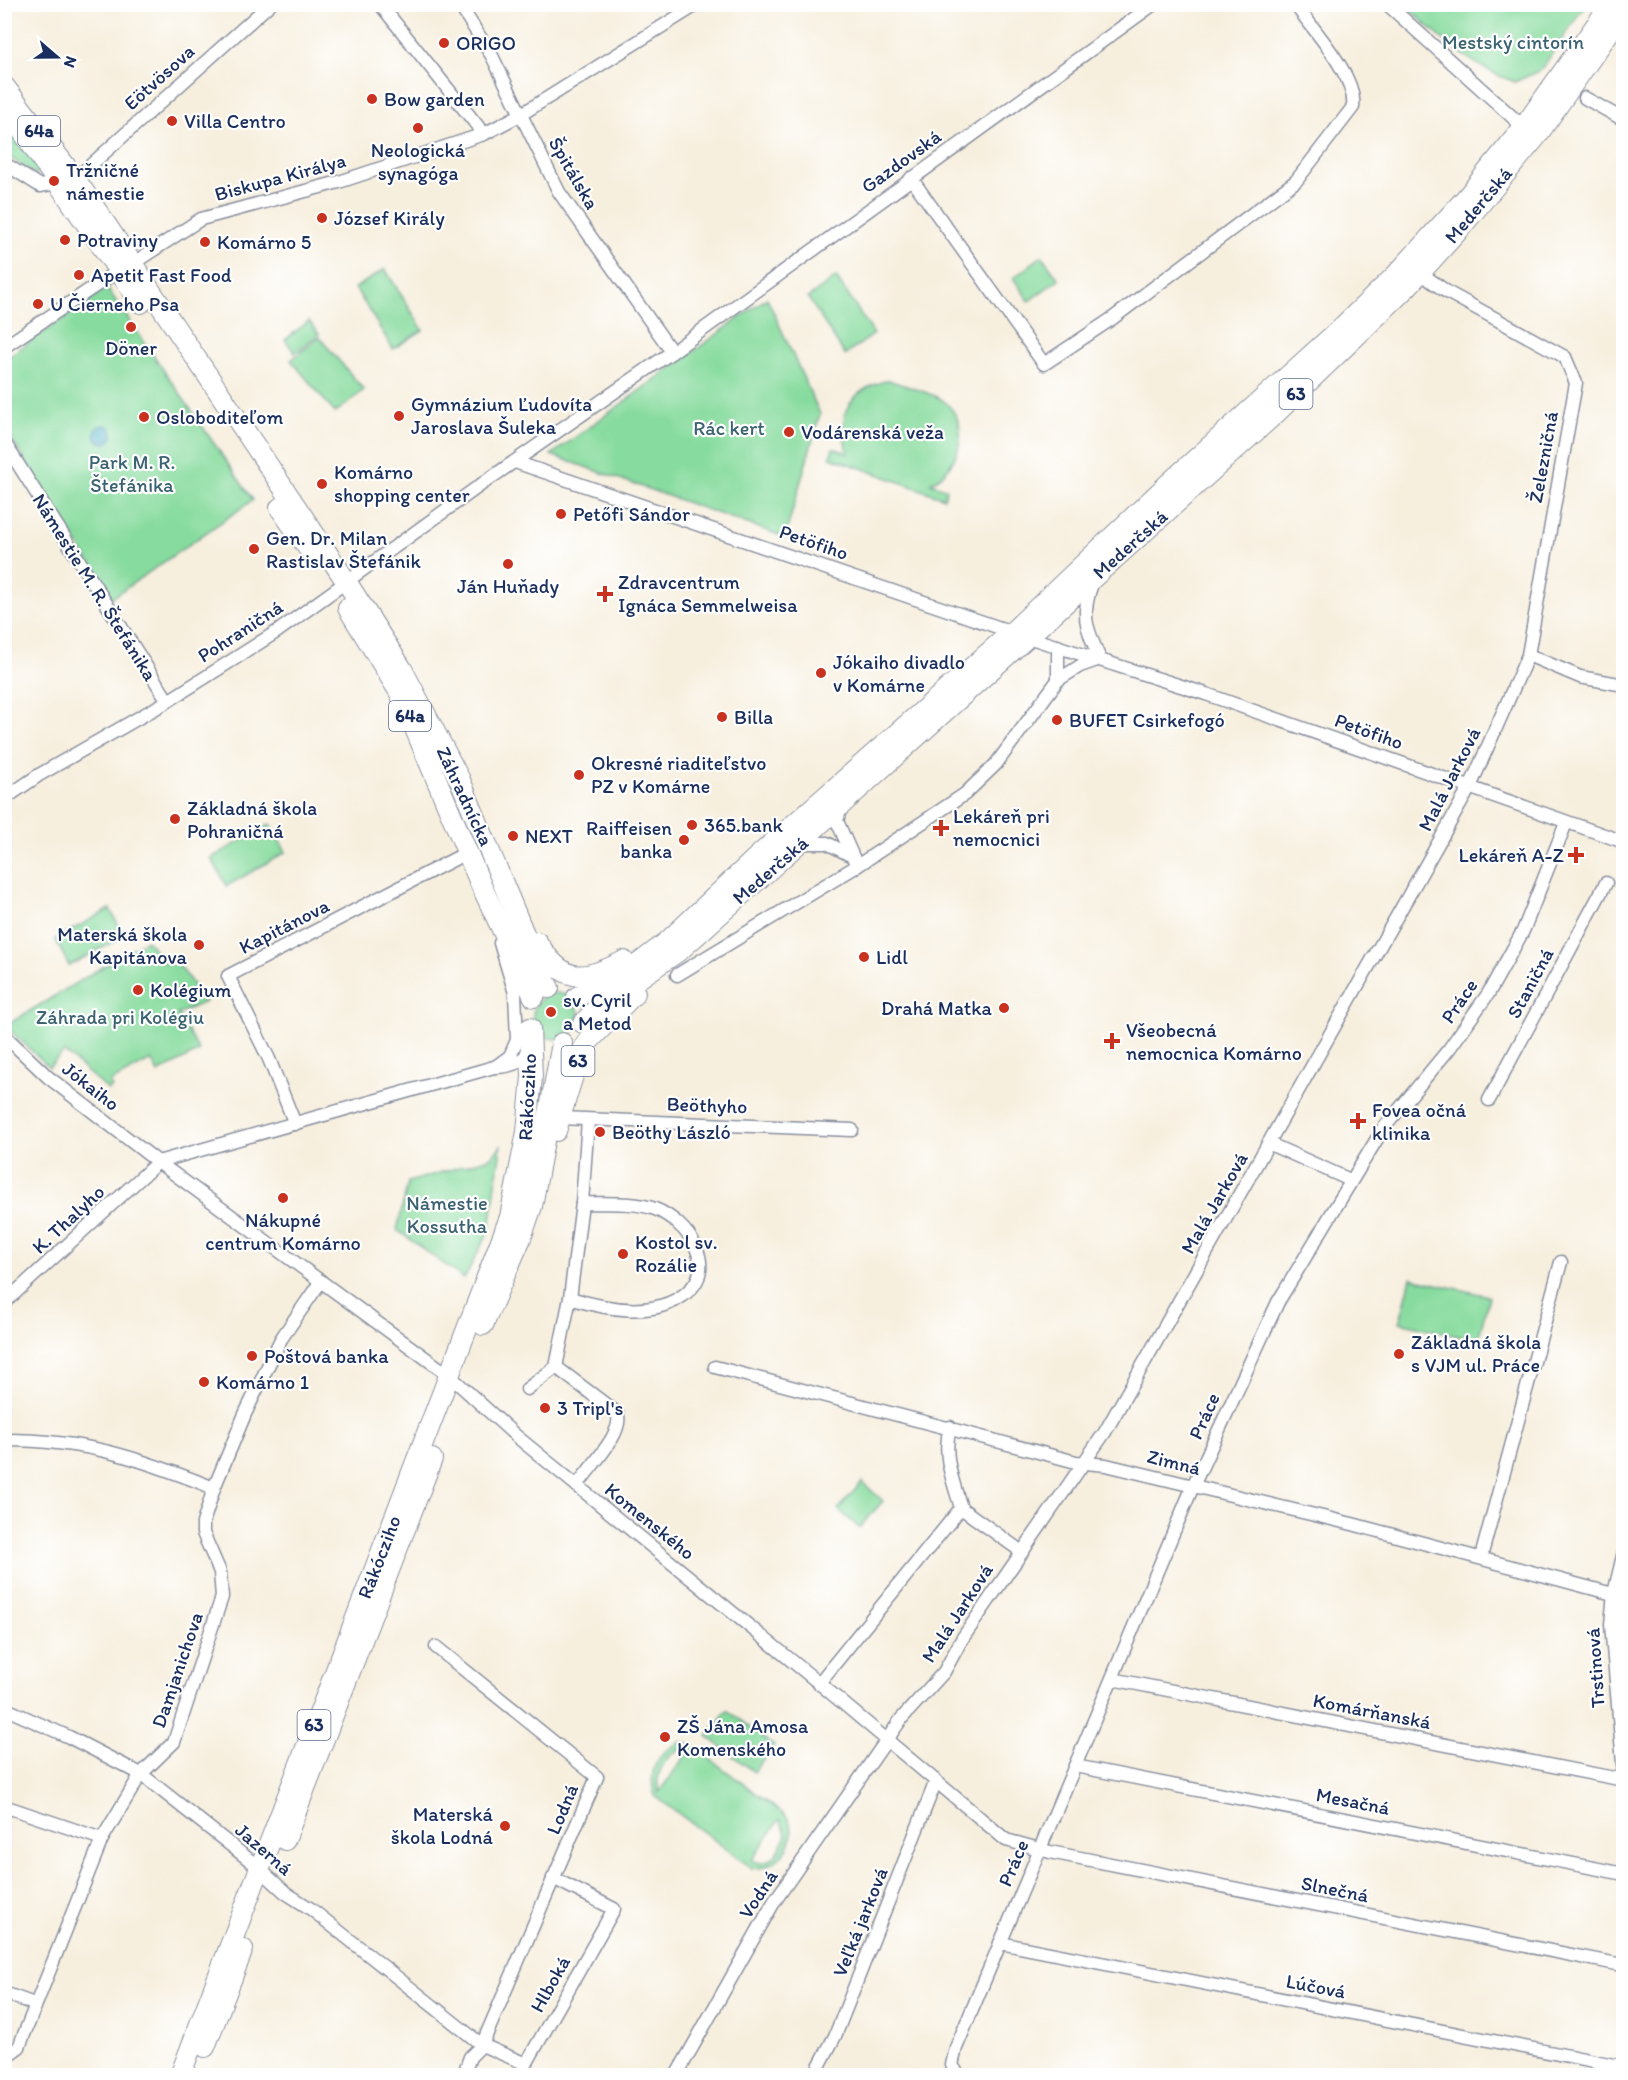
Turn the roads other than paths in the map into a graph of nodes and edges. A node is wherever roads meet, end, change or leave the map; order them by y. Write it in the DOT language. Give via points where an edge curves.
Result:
graph roads {
  1 [pos="270,4"];
  2 [pos="380,4"];
  3 [pos="459,4"];
  4 [pos="698,4"];
  5 [pos="1154,4"];
  6 [pos="1295,4"];
  7 [pos="1387,4"];
  8 [pos="1611,4"];
  9 [pos="1623,11"];
  10 [pos="4,86"];
  11 [pos="1585,98"];
  12 [pos="4,105"];
  13 [pos="520,115"];
  14 [pos="1623,120"];
  15 [pos="1529,132"];
  16 [pos="484,134"];
  17 [pos="4,163"];
  18 [pos="911,178"];
  19 [pos="57,182"];
  20 [pos="1421,248"];
  21 [pos="125,267"];
  22 [pos="1420,273"];
  23 [pos="4,347"];
  24 [pos="672,352"];
  25 [pos="4,442"];
  26 [pos="515,462"];
  27 [pos="1095,576"];
  28 [pos="341,585"];
  29 [pos="1020,634"];
  30 [pos="1058,646"];
  31 [pos="1528,655"];
  32 [pos="1100,659"];
  33 [pos="1058,680"];
  34 [pos="1623,685"];
  35 [pos="168,701"];
  36 [pos="1470,787"];
  37 [pos="4,799"];
  38 [pos="841,806"];
  39 [pos="1566,823"];
  40 [pos="1623,842"];
  41 [pos="800,843"];
  42 [pos="468,852"];
  43 [pos="850,855"];
  44 [pos="857,866"];
  45 [pos="504,881"];
  46 [pos="1606,883"];
  47 [pos="482,885"];
  48 [pos="687,920"];
  49 [pos="680,950"];
  50 [pos="677,975"];
  51 [pos="542,993"];
  52 [pos="577,997"];
  53 [pos="583,1023"];
  54 [pos="530,1028"];
  55 [pos="4,1035"];
  56 [pos="562,1043"];
  57 [pos="530,1051"];
  58 [pos="494,1067"];
  59 [pos="1490,1100"];
  60 [pos="560,1118"];
  61 [pos="588,1120"];
  62 [pos="295,1124"];
  63 [pos="852,1130"];
  64 [pos="1270,1144"];
  65 [pos="158,1162"];
  66 [pos="1350,1180"];
  67 [pos="582,1203"];
  68 [pos="532,1206"];
  69 [pos="1561,1262"];
  70 [pos="321,1281"];
  71 [pos="570,1298"];
  72 [pos="4,1303"];
  73 [pos="556,1367"];
  74 [pos="715,1367"];
  75 [pos="455,1380"];
  76 [pos="527,1389"];
  77 [pos="950,1427"];
  78 [pos="4,1440"];
  79 [pos="1084,1463"];
  80 [pos="577,1486"];
  81 [pos="1193,1486"];
  82 [pos="214,1488"];
  83 [pos="961,1508"];
  84 [pos="1022,1552"];
  85 [pos="1623,1552"];
  86 [pos="1481,1557"];
  87 [pos="1619,1595"];
  88 [pos="436,1647"];
  89 [pos="1112,1679"];
  90 [pos="819,1683"];
  91 [pos="4,1708"];
  92 [pos="887,1741"];
  93 [pos="1075,1766"];
  94 [pos="141,1774"];
  95 [pos="1623,1775"];
  96 [pos="1623,1780"];
  97 [pos="936,1781"];
  98 [pos="4,1806"];
  99 [pos="102,1839"];
  100 [pos="1040,1849"];
  101 [pos="265,1873"];
  102 [pos="1623,1874"];
  103 [pos="553,1878"];
  104 [pos="1000,1943"];
  105 [pos="1623,1962"];
  106 [pos="4,1993"];
  107 [pos="34,2004"];
  108 [pos="482,2045"];
  109 [pos="4,2058"];
  110 [pos="1623,2067"];
  111 [pos="955,2070"];
  112 [pos="180,2076"];
  113 [pos="194,2076"];
  114 [pos="463,2076"];
  115 [pos="676,2076"];
  116 [pos="814,2076"];
  1 -- 19 [label="street, Eötvösova"];
  2 -- 16 [label="street"];
  3 -- 13 [label="street, Špitálska" via="492,56"];
  4 -- 13 [label="street, Biskupa Királya"];
  5 -- 18 [label="street, Gazdovská"];
  6 -- 18 [label="street" via="1349,80 1355,94 1353,107 1296,181 1113,318 1044,364"];
  7 -- 15 [label="street"];
  8 -- 15 [label="main road, Mederčská / 63"];
  9 -- 15 [label="main road, Mederčská / 63"];
  10 -- 19 [label="main road, 64a"];
  11 -- 14 [label="street"];
  12 -- 19 [label="main road, 64a"];
  13 -- 16 [label="street, Biskupa Királya"];
  13 -- 24 [label="street, Špitálska" via="559,192"];
  15 -- 20 [label="main road, Mederčská / 63"];
  15 -- 22 [label="main road, Mederčská / 63"];
  16 -- 21 [label="street, Biskupa Királya" via="339,182 201,219"];
  17 -- 19 [label="street"];
  18 -- 24 [label="street, Gazdovská"];
  19 -- 21 [label="main road, 64a"];
  20 -- 22 [label="street"];
  20 -- 29 [label="main road, Mederčská / 63" via="1339,330 1167,485"];
  21 -- 23 [label="street, Biskupa Királya"];
  21 -- 28 [label="main road, 64a"];
  22 -- 27 [label="main road, Mederčská / 63" via="1343,350"];
  22 -- 31 [label="street, Železničná" via="1564,357 1576,383"];
  24 -- 26 [label="street, Gazdovská"];
  25 -- 35 [label="street, Námestie M. R. Štefánika"];
  26 -- 28 [label="street, Pohraničná"];
  26 -- 29 [label="street, Petöfiho"];
  27 -- 29 [label="main road, Mederčská / 63"];
  27 -- 32 [label="street" via="1086,599 1085,624"];
  28 -- 35 [label="street, Pohraničná" via="278,631"];
  28 -- 42 [label="main road, Záhradnícka / 64a" via="400,693"];
  28 -- 45 [label="main road, Záhradnícka / 64a" via="407,679 460,780"];
  29 -- 30 [label="street, Petöfiho"];
  29 -- 38 [label="main road, Mederčská / 63"];
  29 -- 48 [label="main road, Mederčská / 63"];
  30 -- 32 [label="street, Petöfiho"];
  30 -- 33 [label="street"];
  31 -- 34 [label="street" via="1580,677"];
  31 -- 36 [label="street, Malá Jarková"];
  32 -- 33 [label="street, Mederčská"];
  32 -- 36 [label="street, Petöfiho"];
  33 -- 44 [label="street, Mederčská" via="996,764 965,794"];
  35 -- 37 [label="street, Pohraničná"];
  36 -- 39 [label="street, Petöfiho"];
  36 -- 64 [label="street, Malá Jarková"];
  38 -- 41 [label="main road, Mederčská / 63"];
  38 -- 43 [label="street" via="837,821"];
  39 -- 40 [label="street, Petöfiho"];
  39 -- 66 [label="street, Práce" via="1523,931 1488,994 1449,1050 1383,1129"];
  41 -- 43 [label="street" via="827,843"];
  41 -- 49 [label="main road, Mederčská / 63"];
  42 -- 47 [label="main road, Záhradnícka / 64a"];
  42 -- 62 [label="street, Kapitánova" via="228,976 269,1059"];
  43 -- 44 [label="street"];
  44 -- 50 [label="street, Mederčská"];
  45 -- 48 [label="main road" via="550,962 567,974 591,975 612,967 654,945"];
  45 -- 51 [label="main road, Záhradnícka / 64a" via="540,972"];
  46 -- 59 [label="street, Staničná"];
  47 -- 51 [label="main road, Záhradnícka / 64a"];
  47 -- 58 [label="street" via="515,993 516,1046 510,1056"];
  48 -- 52 [label="main road, Mederčská / 63" via="667,942 629,971"];
  49 -- 53 [label="main road, Mederčská / 63" via="600,1005"];
  49 -- 60 [label="main road, 63" via="587,1042"];
  51 -- 52 [label="main road" via="564,989"];
  51 -- 54 [label="main road, 63" via="528,1010"];
  52 -- 53 [label="main road, 63" via="583,1009"];
  53 -- 56 [label="main road, 63" via="574,1038"];
  54 -- 56 [label="main road, 63" via="543,1041"];
  54 -- 57 [label="main road, Rákócziho / 63"];
  55 -- 65 [label="street, Jókaiho" via="48,1077"];
  56 -- 68 [label="main road, Rákócziho / 63"];
  57 -- 58 [label="street" via="514,1064"];
  57 -- 75 [label="main road, Rákócziho / 63" via="527,1132 510,1217"];
  58 -- 62 [label="street"];
  60 -- 61 [label="street, Beöthyho"];
  60 -- 68 [label="main road, 63"];
  61 -- 63 [label="street, Beöthyho"];
  61 -- 67 [label="street"];
  62 -- 65 [label="street"];
  64 -- 66 [label="street"];
  64 -- 79 [label="street, Malá Jarková"];
  65 -- 70 [label="street"];
  65 -- 72 [label="street, K. Thalyho"];
  66 -- 81 [label="street, Práce" via="1278,1302"];
  67 -- 71 [label="street"];
  67 -- 71 [label="street" via="643,1206 676,1221 686,1229 698,1250 698,1273 686,1293 653,1306 606,1309"];
  68 -- 75 [label="main road, Rákócziho / 63"];
  69 -- 86 [label="street"];
  70 -- 75 [label="street"];
  70 -- 82 [label="street, Damjanichova" via="281,1339"];
  71 -- 73 [label="street"];
  73 -- 76 [label="street"];
  73 -- 80 [label="street" via="619,1418 617,1432"];
  74 -- 77 [label="street, Zimná"];
  75 -- 80 [label="street, Komenského"];
  75 -- 101 [label="main road, Rákócziho / 63"];
  77 -- 79 [label="street, Zimná"];
  77 -- 83 [label="street" via="947,1462"];
  78 -- 82 [label="street" via="96,1447 144,1460"];
  79 -- 81 [label="street, Zimná"];
  79 -- 84 [label="street, Malá Jarková"];
  80 -- 90 [label="street, Komenského"];
  81 -- 86 [label="street, Zimná"];
  81 -- 89 [label="street, Práce"];
  82 -- 94 [label="street, Damjanichova" via="203,1533 223,1585 219,1610 174,1742"];
  83 -- 84 [label="street"];
  83 -- 90 [label="street"];
  84 -- 92 [label="street, Malá Jarková" via="944,1672 902,1718"];
  85 -- 87 [label="street, Trstinová"];
  86 -- 87 [label="street, Zimná"];
  87 -- 95 [label="street, Trstinová" via="1611,1624"];
  88 -- 103 [label="street, Lodná" via="597,1777"];
  89 -- 93 [label="street, Práce"];
  89 -- 96 [label="street, Komárňanská"];
  90 -- 92 [label="street, Komenského"];
  91 -- 94 [label="street, Jazerná"];
  92 -- 97 [label="street, Komenského"];
  92 -- 115 [label="street, Vodná" via="774,1902"];
  93 -- 100 [label="street, Práce"];
  93 -- 102 [label="street, Mesačná"];
  94 -- 99 [label="street, Damjanichova"];
  94 -- 101 [label="street, Jazerná"];
  97 -- 100 [label="street, Komenského" via="1006,1840"];
  97 -- 116 [label="street, Veľká jarková" via="835,2036"];
  98 -- 99 [label="street"];
  99 -- 107 [label="street, Damjanichova"];
  100 -- 104 [label="street, Práce"];
  100 -- 105 [label="street, Slnečná" via="1617,1964"];
  101 -- 108 [label="street, Jazerná"];
  101 -- 112 [label="main road, Rákócziho / 63"];
  101 -- 113 [label="main road, Rákócziho / 63"];
  103 -- 108 [label="street, Lodná"];
  103 -- 108 [label="street, Hlboká" via="614,1909 526,2064"];
  104 -- 110 [label="street, Lúčová"];
  104 -- 111 [label="street, Práce" via="956,2048"];
  106 -- 107 [label="street"];
  107 -- 109 [label="street, Damjanichova" via="19,2046"];
  108 -- 114 [label="street" via="470,2057"];
}
